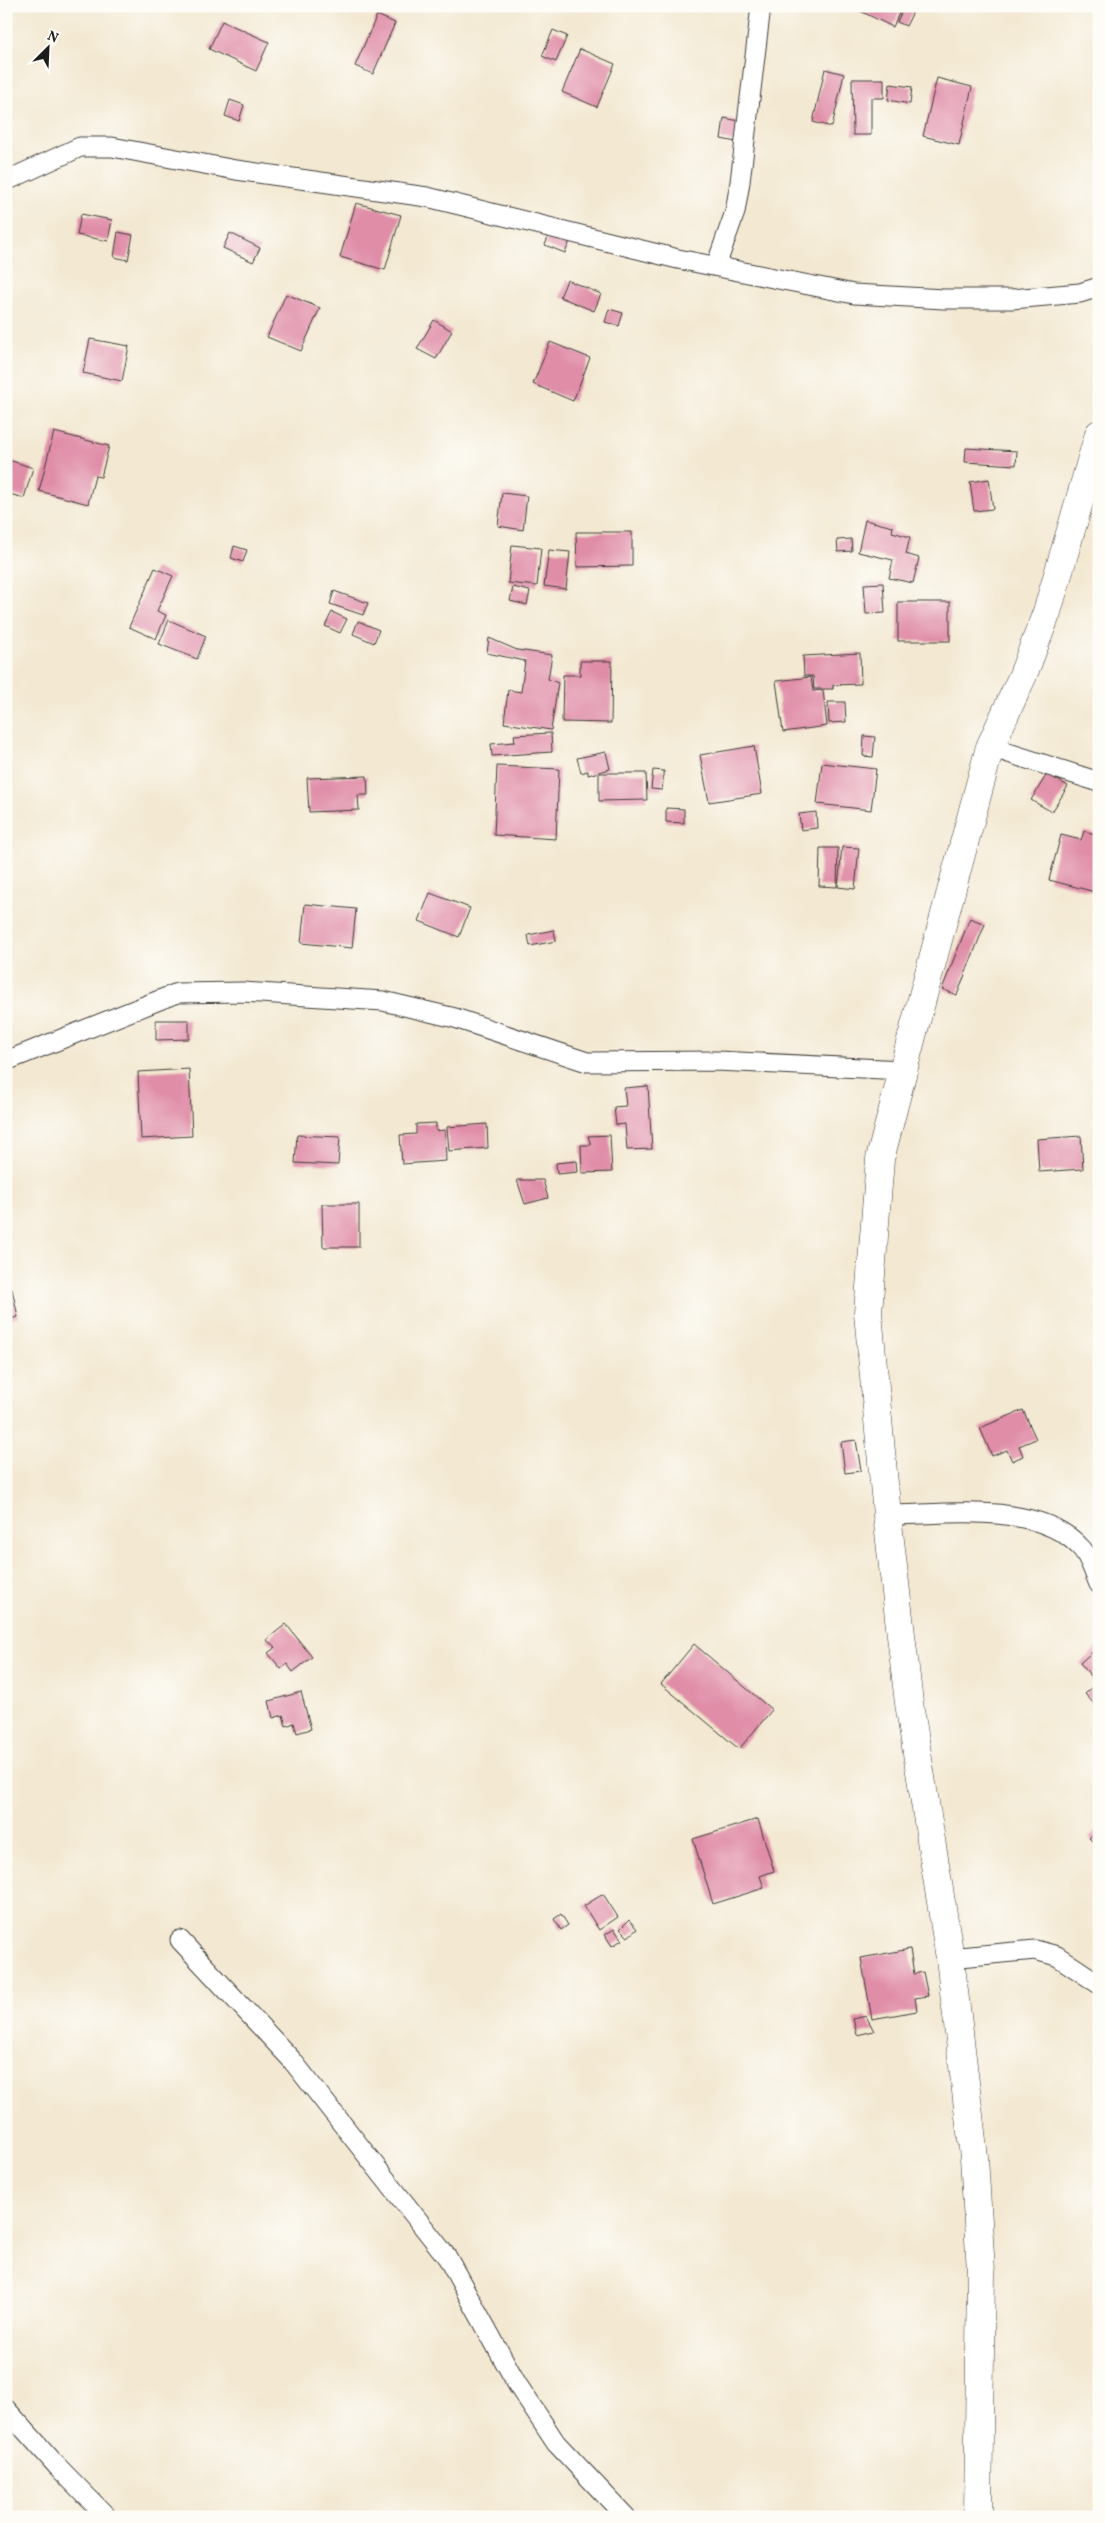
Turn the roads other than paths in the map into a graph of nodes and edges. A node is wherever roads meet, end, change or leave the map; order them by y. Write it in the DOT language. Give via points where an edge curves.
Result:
graph roads {
  1 [pos="761,6"];
  2 [pos="6,181"];
  3 [pos="716,266"];
  4 [pos="1099,287"];
  5 [pos="1099,434"];
  6 [pos="990,747"];
  7 [pos="1099,782"];
  8 [pos="6,1061"];
  9 [pos="903,1070"];
  10 [pos="887,1516"];
  11 [pos="1099,1584"];
  12 [pos="180,1940"];
  13 [pos="950,1958"];
  14 [pos="1099,1984"];
  15 [pos="6,2409"];
  16 [pos="107,2517"];
  17 [pos="626,2517"];
  18 [pos="978,2517"];
  1 -- 3 [label="street" via="739,190 735,212"];
  2 -- 3 [label="street" via="80,147 112,147 236,170 428,197"];
  3 -- 4 [label="street" via="854,294 944,299 1012,299 1080,293"];
  5 -- 6 [label="street" via="1047,612"];
  6 -- 7 [label="street"];
  6 -- 9 [label="street"];
  8 -- 9 [label="street" via="177,993 243,992 383,1001 455,1018 587,1062 717,1061"];
  9 -- 10 [label="street" via="880,1159 868,1313"];
  10 -- 11 [label="street" via="974,1514 1042,1522 1063,1532 1083,1550"];
  10 -- 13 [label="street" via="909,1703"];
  12 -- 17 [label="street" via="291,2059 447,2257 517,2384 556,2443"];
  13 -- 14 [label="street" via="1035,1950 1057,1956"];
  13 -- 18 [label="street" via="974,2157 981,2271"];
  15 -- 16 [label="street"];
}
